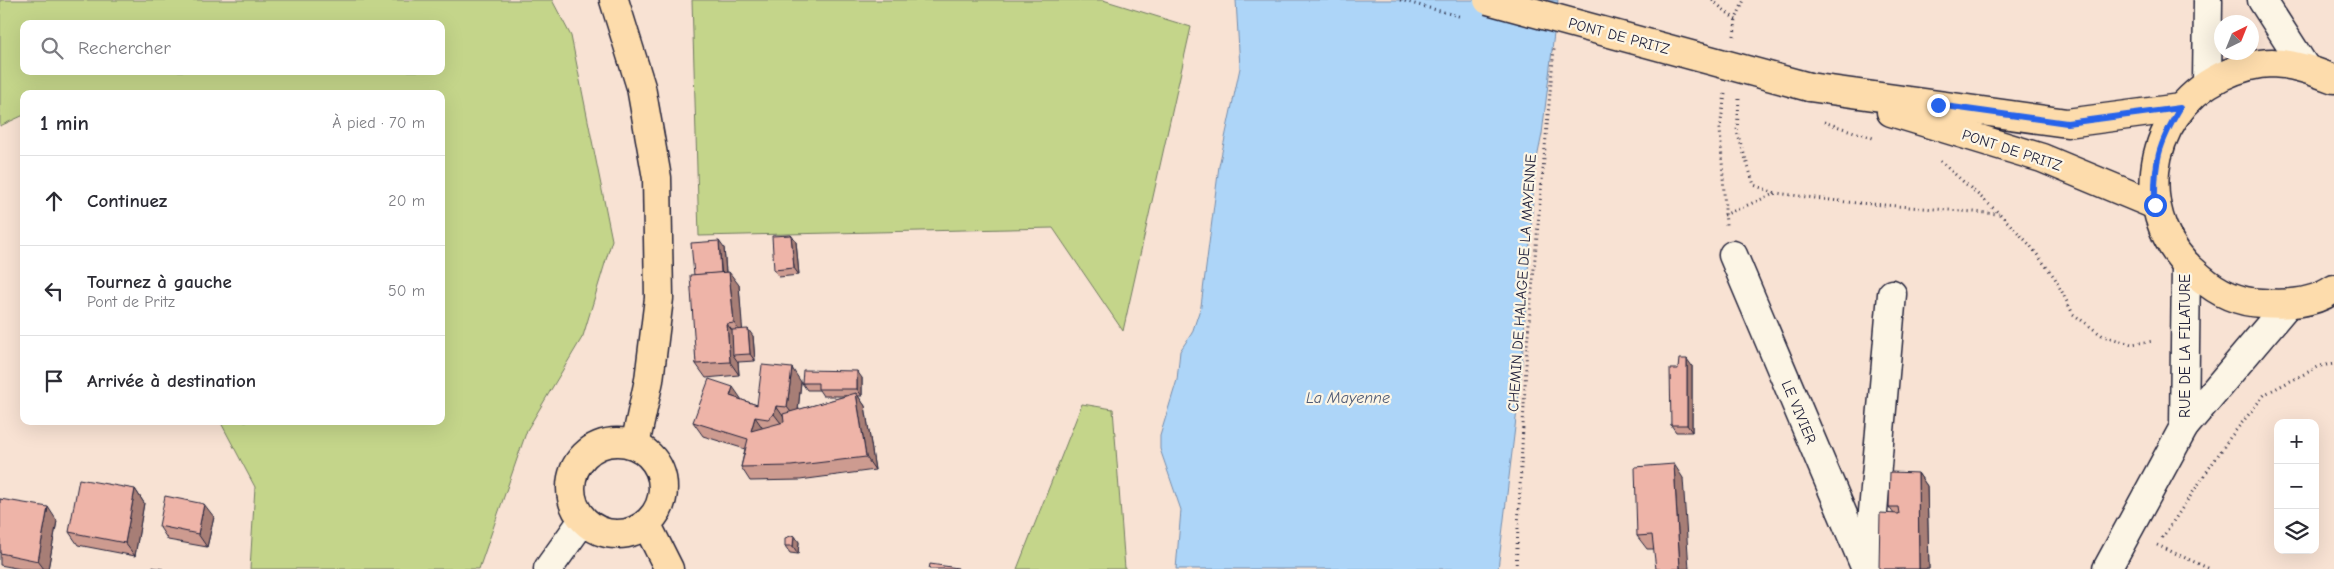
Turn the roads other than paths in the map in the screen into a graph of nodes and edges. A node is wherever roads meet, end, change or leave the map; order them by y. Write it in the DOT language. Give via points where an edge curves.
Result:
graph roads {
  1 [pos="614,0"];
  2 [pos="1488,0"];
  3 [pos="2208,0"];
  4 [pos="2262,0"];
  5 [pos="2304,67"];
  6 [pos="2334,79"];
  7 [pos="2207,83"];
  8 [pos="1809,87"];
  9 [pos="2180,108"];
  10 [pos="2155,205"];
  11 [pos="1732,255"];
  12 [pos="2186,266"];
  13 [pos="2333,291"];
  14 [pos="1892,294"];
  15 [pos="2287,305"];
  16 [pos="2184,427"];
  17 [pos="635,445"];
  18 [pos="583,520"];
  19 [pos="647,525"];
  20 [pos="548,569"];
  21 [pos="669,569"];
  22 [pos="1867,569"];
  23 [pos="2107,569"];
  1 -- 17 [label="main road" via="641,87 657,178 659,298 649,380"];
  2 -- 8 [label="main road, PONT DE PRITZ, bridge"];
  3 -- 7 [label="street"];
  4 -- 5 [label="street"];
  5 -- 6 [label="main road"];
  5 -- 7 [label="main road" via="2271,63 2238,68"];
  7 -- 9 [label="main road"];
  8 -- 9 [label="main road, PONT DE PRITZ" via="2067,123"];
  8 -- 10 [label="main road, PONT DE PRITZ" via="2042,158"];
  9 -- 10 [label="main road" via="2158,154 2154,171"];
  10 -- 12 [label="main road" via="2166,238"];
  11 -- 22 [label="street, LE VIVIER"];
  12 -- 15 [label="main road" via="2215,290 2250,303"];
  12 -- 16 [label="street, RUE DE LA FILATURE"];
  13 -- 15 [label="main road"];
  14 -- 22 [label="street, LE VIVIER"];
  15 -- 16 [label="street, RUE DE LA FILATURE"];
  16 -- 23 [label="street, RUE DE LA FILATURE"];
  17 -- 18 [label="main road" via="604,444 590,450 578,462 570,492 574,507"];
  17 -- 19 [label="main road" via="658,466 663,482 663,497 657,513"];
  18 -- 19 [label="main road" via="607,534 635,532"];
  18 -- 20 [label="street"];
  19 -- 21 [label="main road"];
}
